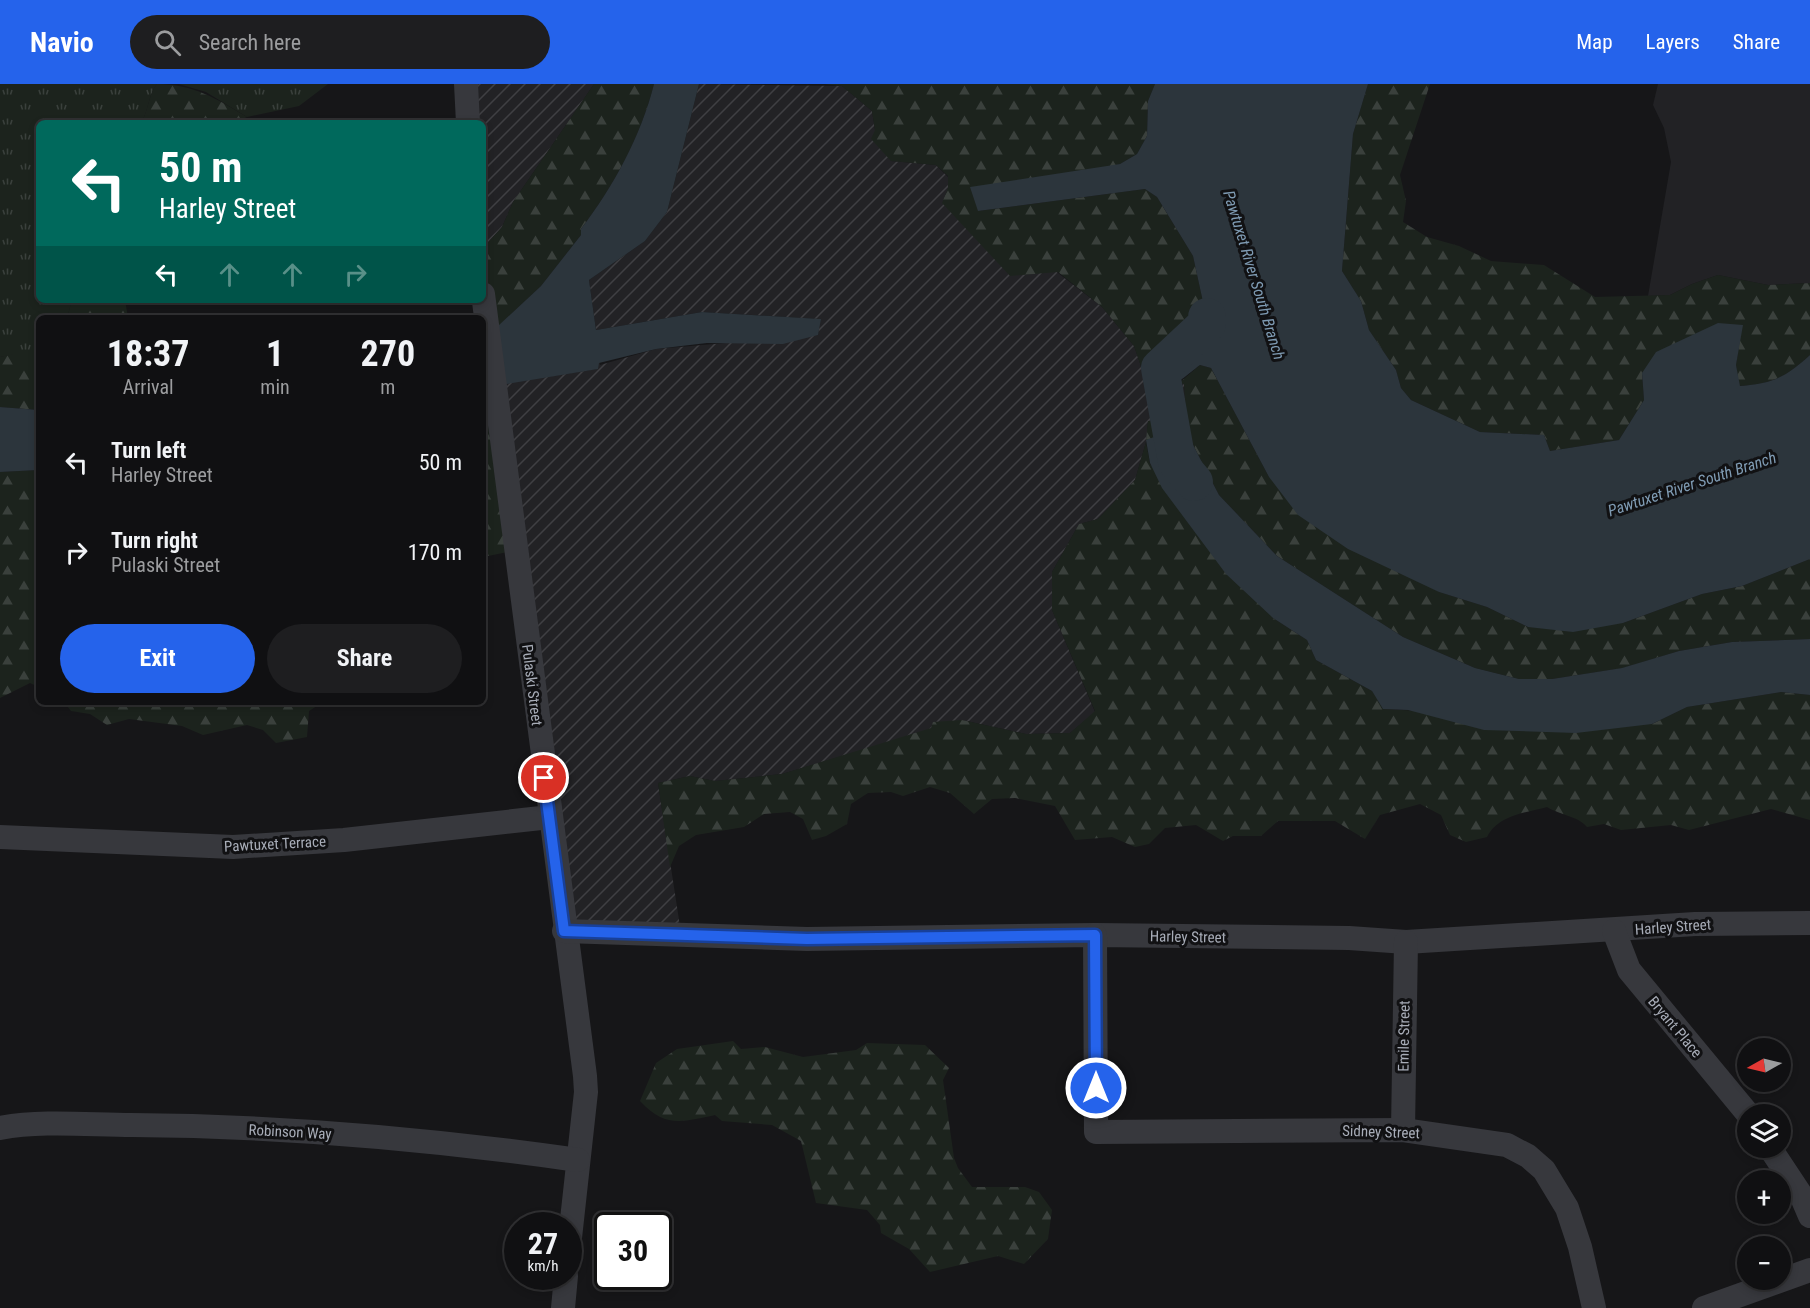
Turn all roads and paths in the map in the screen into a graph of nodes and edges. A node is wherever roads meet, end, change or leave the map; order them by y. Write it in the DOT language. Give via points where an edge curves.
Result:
graph roads {
  1 [pos="466,84"];
  2 [pos="468,120"];
  3 [pos="486,318"];
  4 [pos="550,817"];
  5 [pos="0,837"];
  6 [pos="1810,923"];
  7 [pos="564,931"];
  8 [pos="1614,931"];
  9 [pos="1095,935"];
  10 [pos="1406,942"];
  11 [pos="1740,1104"];
  12 [pos="0,1128"];
  13 [pos="1403,1130"];
  14 [pos="1777,1158"];
  15 [pos="578,1160"];
  16 [pos="573,1212"];
  17 [pos="1810,1216"];
  18 [pos="1810,1270"];
  19 [pos="565,1290"];
  20 [pos="563,1308"];
  21 [pos="1594,1308"];
  22 [pos="1704,1308"];
  1 -- 2 [label="street"];
  3 -- 4 [label="street, Pulaski Street"];
  4 -- 5 [label="street, Pawtuxet Terrace" via="344,840 233,847"];
  4 -- 7 [label="street, Pulaski Street"];
  6 -- 8 [label="street, Harley Street" via="1695,924"];
  7 -- 9 [label="street, Harley Street" via="807,939"];
  7 -- 15 [label="street, Pulaski Street" via="586,1092"];
  8 -- 10 [label="street, Harley Street"];
  8 -- 11 [label="street, Bryant Place" via="1629,970"];
  9 -- 10 [label="street, Harley Street"];
  9 -- 13 [label="street, Sidney Street" via="1096,1132"];
  10 -- 13 [label="street, Emile Street"];
  12 -- 15 [label="street, Robinson Way" via="161,1125 414,1138"];
  13 -- 21 [label="street, Sidney Street" via="1506,1145 1544,1170 1567,1208"];
  14 -- 17 [label="street"];
  15 -- 16 [label="street, Pulaski Street"];
  18 -- 22 [label="street"];
  19 -- 20 [label="street"];
}
